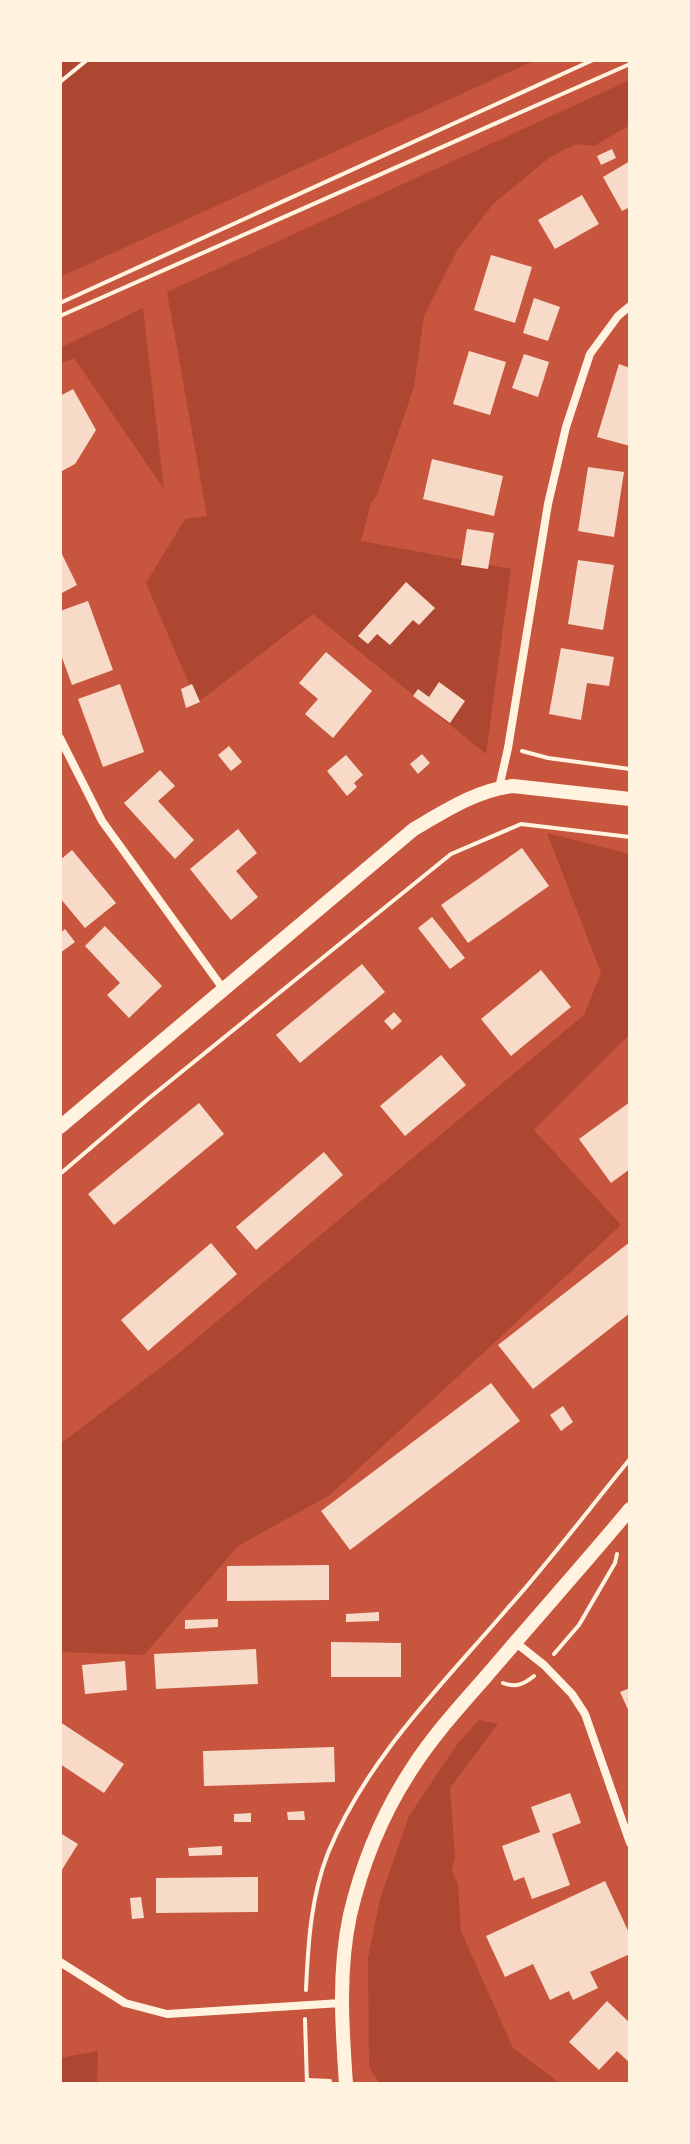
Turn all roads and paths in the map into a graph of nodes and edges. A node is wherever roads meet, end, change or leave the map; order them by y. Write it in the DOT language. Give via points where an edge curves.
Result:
graph roads {
  1 [pos="87,60"];
  2 [pos="593,60"];
  3 [pos="630,64"];
  4 [pos="60,82"];
  5 [pos="60,303"];
  6 [pos="630,306"];
  7 [pos="60,316"];
  8 [pos="60,738"];
  9 [pos="508,748"];
  10 [pos="630,769"];
  11 [pos="499,788"];
  12 [pos="630,799"];
  13 [pos="630,837"];
  14 [pos="225,991"];
  15 [pos="60,1127"];
  16 [pos="60,1174"];
  17 [pos="630,1509"];
  18 [pos="618,1552"];
  19 [pos="515,1642"];
  20 [pos="544,1665"];
  21 [pos="630,1843"];
  22 [pos="60,1962"];
  23 [pos="341,2003"];
  24 [pos="346,2084"];
  1 -- 4 [label="path"];
  2 -- 5 [label="path"];
  3 -- 7 [label="path"];
  6 -- 9 [label="street" via="590,354 566,427 548,504"];
  8 -- 14 [label="street" via="102,821"];
  9 -- 10 [label="path"];
  9 -- 11 [label="street"];
  11 -- 12 [label="street"];
  11 -- 14 [label="street" via="456,804 414,829"];
  13 -- 16 [label="path" via="521,824 451,854"];
  14 -- 15 [label="street"];
  17 -- 19 [label="street"];
  18 -- 20 [label="path" via="579,1625"];
  19 -- 20 [label="street"];
  19 -- 23 [label="street" via="411,1769 385,1816 350,1915"];
  20 -- 21 [label="street" via="585,1714"];
  22 -- 23 [label="street" via="125,2003 167,2014"];
  23 -- 24 [label="street"];
}
